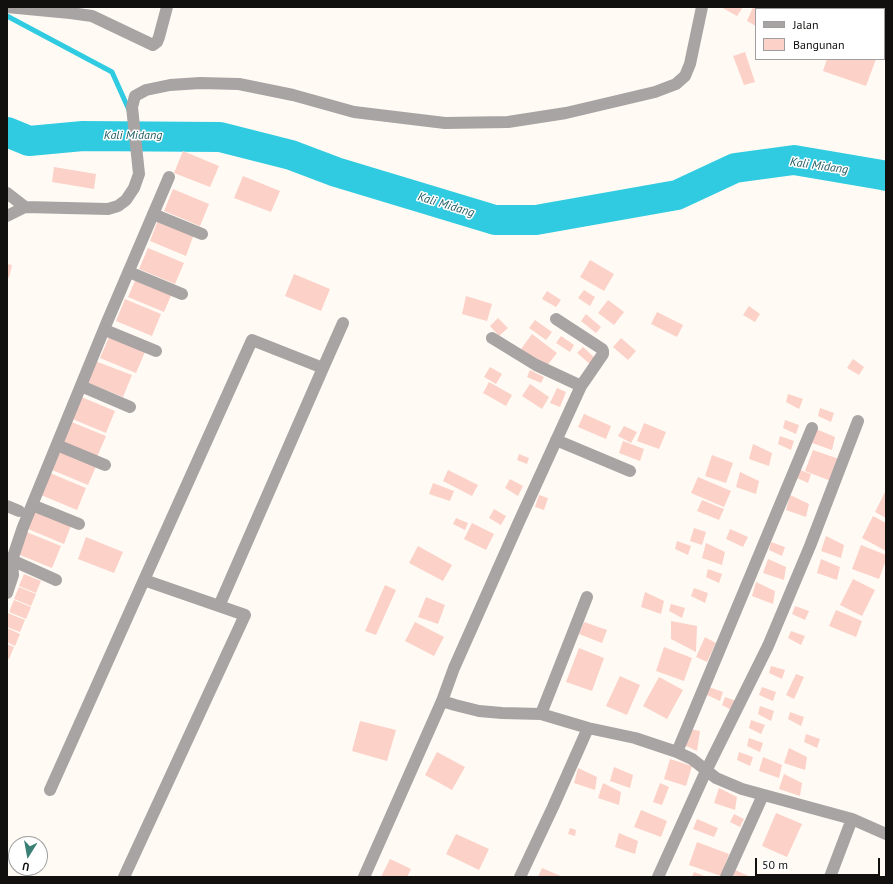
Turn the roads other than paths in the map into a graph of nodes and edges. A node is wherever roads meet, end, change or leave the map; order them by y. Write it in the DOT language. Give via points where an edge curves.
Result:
graph roads {
  1 [pos="167,7"];
  2 [pos="702,7"];
  3 [pos="7,8"];
  4 [pos="169,177"];
  5 [pos="7,193"];
  6 [pos="25,207"];
  7 [pos="153,214"];
  8 [pos="7,216"];
  9 [pos="202,234"];
  10 [pos="129,272"];
  11 [pos="182,294"];
  12 [pos="556,319"];
  13 [pos="343,323"];
  14 [pos="104,330"];
  15 [pos="492,338"];
  16 [pos="156,351"];
  17 [pos="323,368"];
  18 [pos="81,386"];
  19 [pos="581,386"];
  20 [pos="130,407"];
  21 [pos="858,421"];
  22 [pos="812,428"];
  23 [pos="556,440"];
  24 [pos="57,445"];
  25 [pos="105,465"];
  26 [pos="630,471"];
  27 [pos="32,505"];
  28 [pos="7,506"];
  29 [pos="19,511"];
  30 [pos="79,524"];
  31 [pos="10,559"];
  32 [pos="56,580"];
  33 [pos="144,580"];
  34 [pos="7,593"];
  35 [pos="587,597"];
  36 [pos="219,606"];
  37 [pos="442,701"];
  38 [pos="541,714"];
  39 [pos="588,728"];
  40 [pos="677,752"];
  41 [pos="706,771"];
  42 [pos="50,790"];
  43 [pos="763,795"];
  44 [pos="852,819"];
  45 [pos="886,834"];
  46 [pos="124,877"];
  47 [pos="364,877"];
  48 [pos="520,877"];
  49 [pos="658,877"];
  50 [pos="726,877"];
  51 [pos="830,877"];
  1 -- 3 [label="street" via="159,37 153,45 92,16"];
  2 -- 6 [label="street" via="690,64 685,76 676,84 655,92 566,113 508,122 445,123 354,112 293,95 239,84 200,83 146,90 136,96 132,106 139,174 126,200 108,209"];
  4 -- 7 [label="street"];
  5 -- 6 [label="street"];
  6 -- 8 [label="street"];
  7 -- 9 [label="street"];
  7 -- 10 [label="street"];
  10 -- 11 [label="street"];
  10 -- 14 [label="street"];
  12 -- 19 [label="street" via="603,350 603,354"];
  13 -- 17 [label="street"];
  14 -- 16 [label="street"];
  14 -- 18 [label="street"];
  15 -- 19 [label="street" via="536,365"];
  17 -- 33 [label="street" via="252,340"];
  17 -- 36 [label="street"];
  18 -- 20 [label="street"];
  18 -- 24 [label="street"];
  19 -- 23 [label="street"];
  21 -- 41 [label="street" via="768,646"];
  22 -- 40 [label="street"];
  23 -- 26 [label="street"];
  23 -- 37 [label="street" via="457,661"];
  24 -- 25 [label="street"];
  24 -- 27 [label="street"];
  27 -- 30 [label="street"];
  27 -- 31 [label="street"];
  28 -- 29 [label="street"];
  31 -- 32 [label="street"];
  31 -- 34 [label="street" via="12,575"];
  33 -- 36 [label="street"];
  33 -- 42 [label="street"];
  35 -- 38 [label="street"];
  36 -- 46 [label="street" via="245,614"];
  37 -- 38 [label="street" via="479,711"];
  37 -- 47 [label="street"];
  38 -- 39 [label="street"];
  39 -- 40 [label="street" via="635,738"];
  39 -- 48 [label="street"];
  40 -- 41 [label="street" via="692,759"];
  41 -- 43 [label="street" via="742,789"];
  41 -- 49 [label="street"];
  43 -- 44 [label="street"];
  43 -- 50 [label="street"];
  44 -- 45 [label="street"];
  44 -- 51 [label="street"];
}
